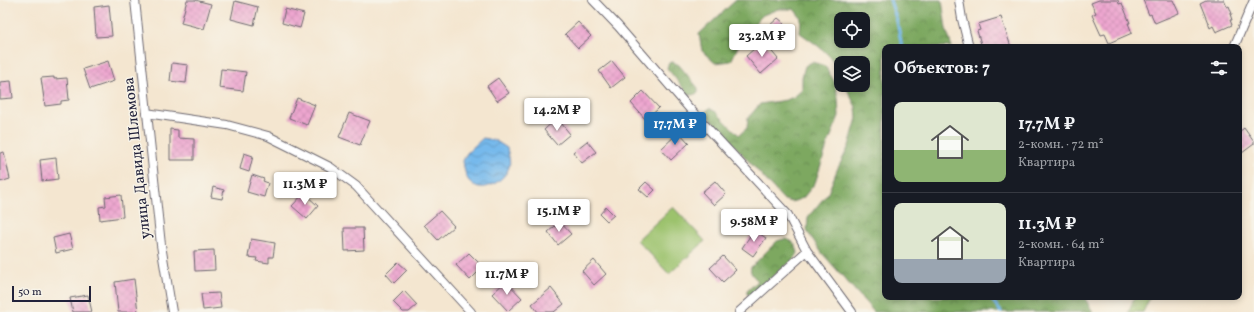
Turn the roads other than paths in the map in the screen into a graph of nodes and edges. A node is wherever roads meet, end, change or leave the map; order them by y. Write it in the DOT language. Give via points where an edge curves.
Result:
graph roads {
  1 [pos="135,0"];
  2 [pos="593,0"];
  3 [pos="958,0"];
  4 [pos="1254,0"];
  5 [pos="968,44"];
  6 [pos="1235,44"];
  7 [pos="146,113"];
  8 [pos="807,251"];
  9 [pos="172,312"];
  10 [pos="471,312"];
  11 [pos="739,312"];
  12 [pos="852,312"];
  1 -- 7 [label="street, улица Давида Шлемова"];
  2 -- 8 [label="street" via="788,215"];
  3 -- 5 [label="street"];
  4 -- 6 [label="street"];
  7 -- 9 [label="street, улица Давида Шлемова" via="161,245"];
  7 -- 10 [label="street" via="227,125 268,136 330,167 356,186"];
  8 -- 11 [label="street"];
  8 -- 12 [label="street"];
}
